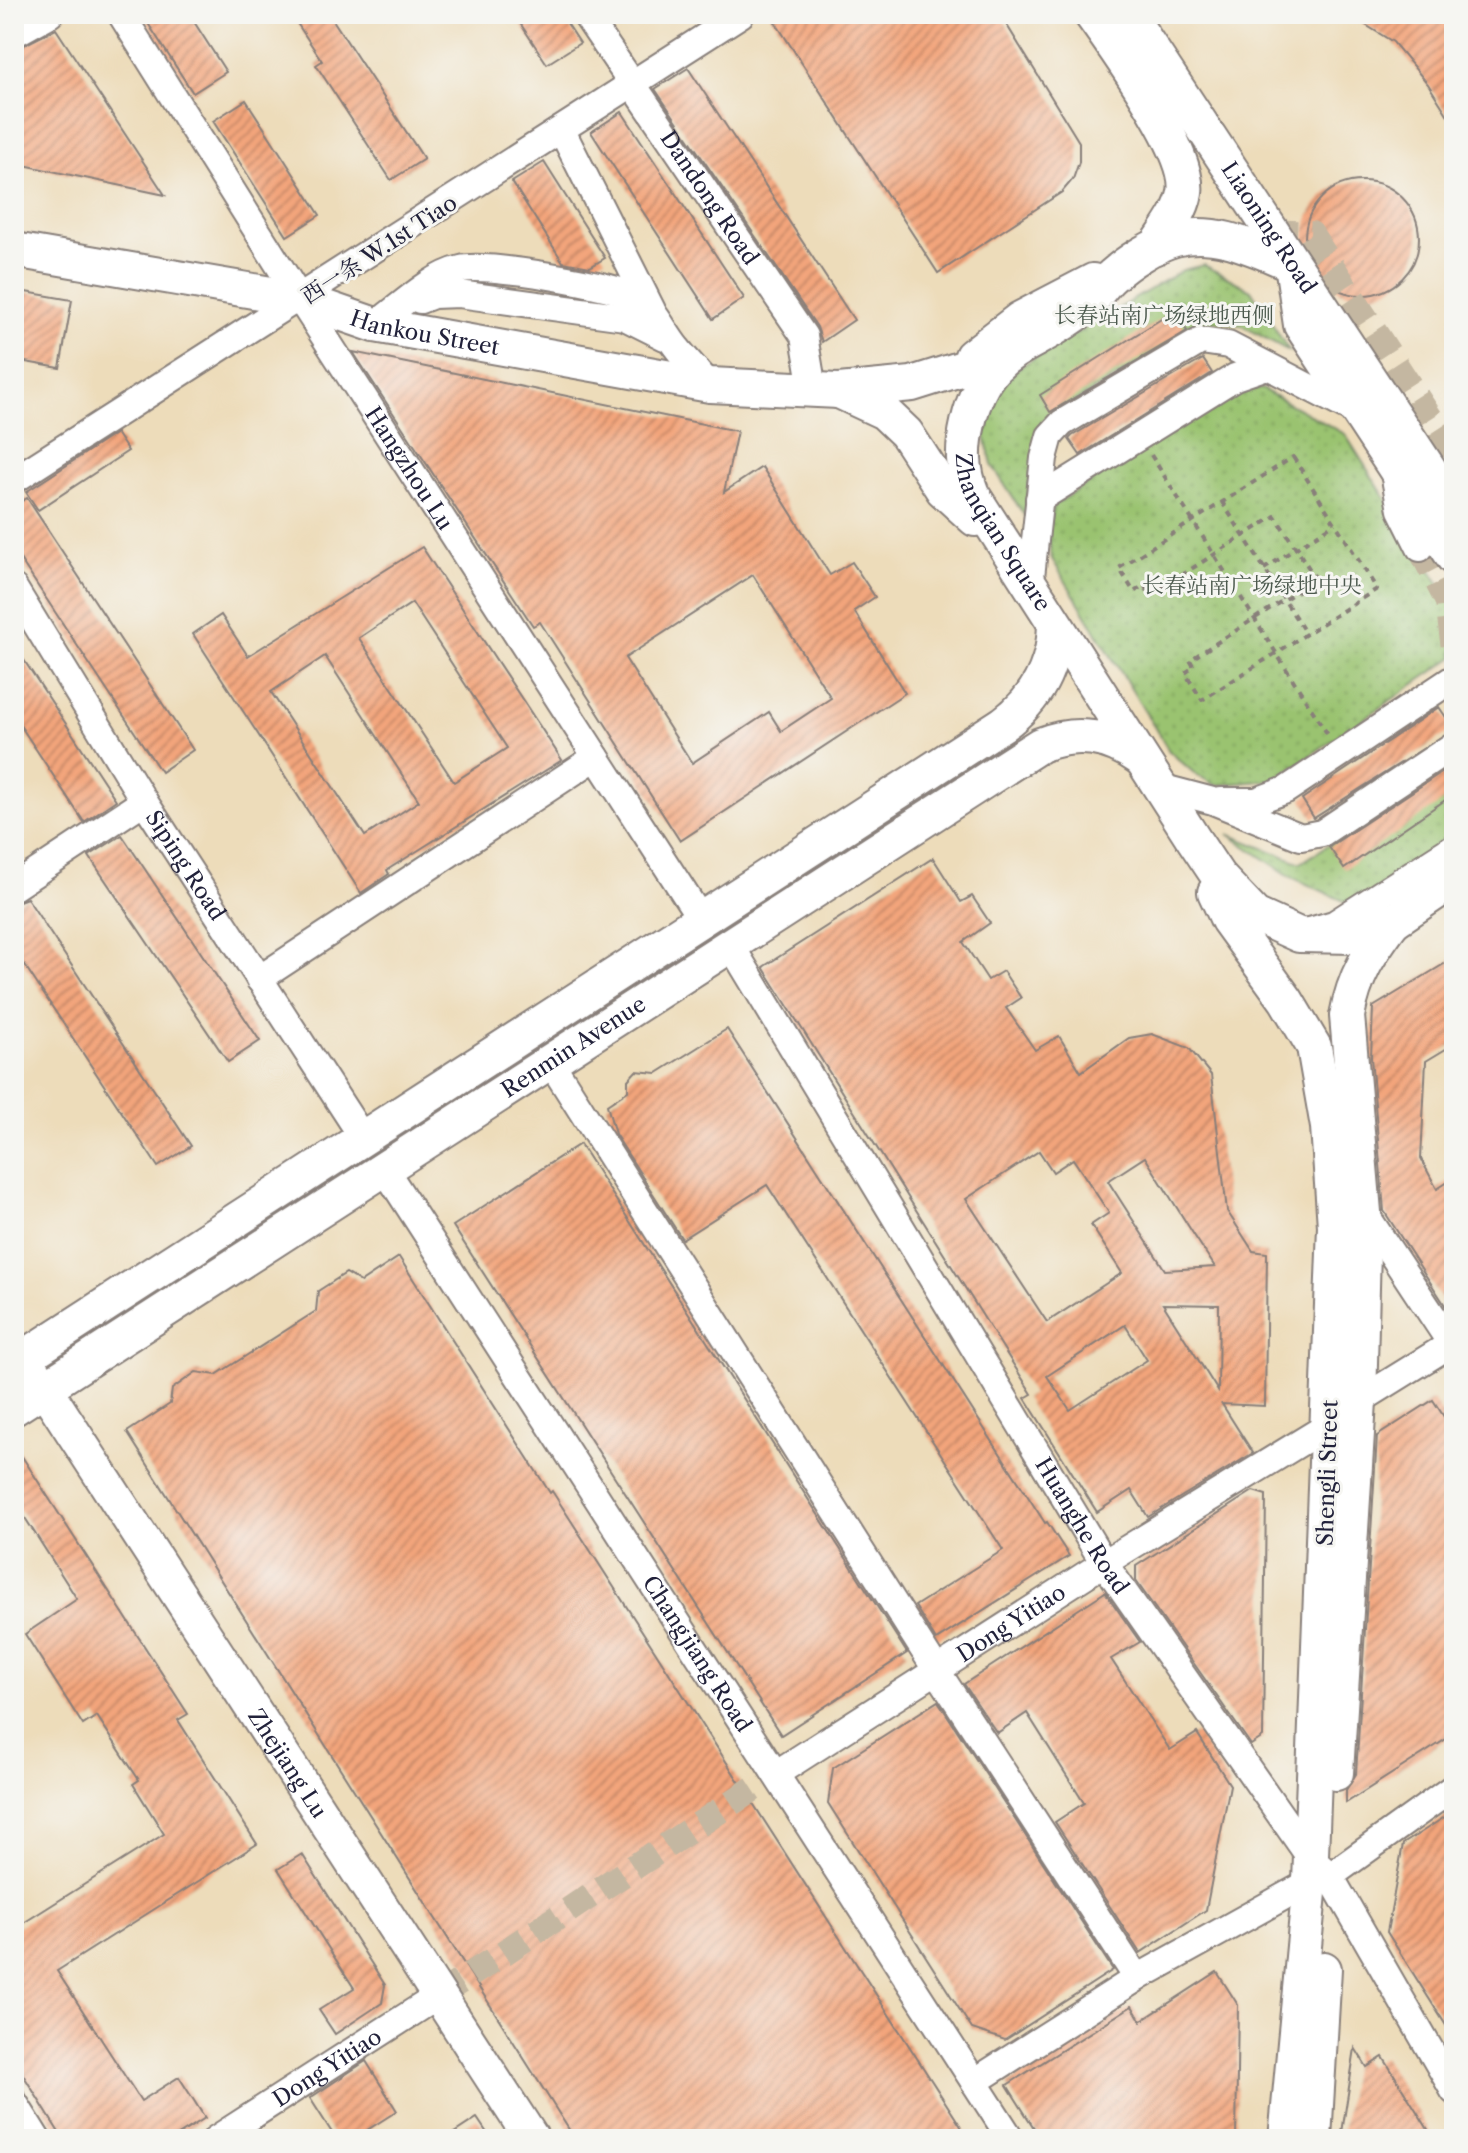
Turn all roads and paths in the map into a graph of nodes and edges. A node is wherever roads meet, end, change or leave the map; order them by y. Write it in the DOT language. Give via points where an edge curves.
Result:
graph roads {
  1 [pos="50,14"];
  2 [pos="121,14"];
  3 [pos="585,14"];
  4 [pos="741,14"];
  5 [pos="1091,14"];
  6 [pos="1128,14"];
  7 [pos="14,34"];
  8 [pos="633,84"];
  9 [pos="562,131"];
  10 [pos="1156,247"];
  11 [pos="14,250"];
  12 [pos="1292,264"];
  13 [pos="1113,274"];
  14 [pos="300,299"];
  15 [pos="653,312"];
  16 [pos="387,316"];
  17 [pos="676,347"];
  18 [pos="1267,366"];
  19 [pos="963,368"];
  20 [pos="710,385"];
  21 [pos="826,390"];
  22 [pos="1360,414"];
  23 [pos="1140,437"];
  24 [pos="1402,454"];
  25 [pos="14,480"];
  26 [pos="1039,499"];
  27 [pos="1222,502"];
  28 [pos="1454,507"];
  29 [pos="975,519"];
  30 [pos="1192,522"];
  31 [pos="1335,523"];
  32 [pos="1244,536"];
  33 [pos="1296,548"];
  34 [pos="1213,555"];
  35 [pos="1445,556"];
  36 [pos="1264,569"];
  37 [pos="1030,586"];
  38 [pos="14,588"];
  39 [pos="1284,600"];
  40 [pos="1254,619"];
  41 [pos="1055,625"];
  42 [pos="1306,634"];
  43 [pos="1276,653"];
  44 [pos="1454,678"];
  45 [pos="1454,745"];
  46 [pos="1340,754"];
  47 [pos="596,757"];
  48 [pos="1151,773"];
  49 [pos="144,801"];
  50 [pos="1213,801"];
  51 [pos="1194,840"];
  52 [pos="1454,847"];
  53 [pos="1454,880"];
  54 [pos="14,887"];
  55 [pos="701,919"];
  56 [pos="1395,920"];
  57 [pos="1299,935"];
  58 [pos="730,944"];
  59 [pos="259,979"];
  60 [pos="550,1061"];
  61 [pos="363,1138"];
  62 [pos="384,1168"];
  63 [pos="1364,1212"];
  64 [pos="1453,1345"];
  65 [pos="17,1354"];
  66 [pos="44,1388"];
  67 [pos="1359,1401"];
  68 [pos="14,1408"];
  69 [pos="1329,1425"];
  70 [pos="1104,1563"];
  71 [pos="937,1671"];
  72 [pos="777,1773"];
  73 [pos="1454,1787"];
  74 [pos="1316,1871"];
  75 [pos="1137,1978"];
  76 [pos="438,1996"];
  77 [pos="974,2082"];
  78 [pos="1454,2091"];
  79 [pos="14,2102"];
  80 [pos="37,2139"];
  81 [pos="216,2139"];
  82 [pos="532,2139"];
  83 [pos="1011,2139"];
  84 [pos="1286,2139"];
  85 [pos="1314,2139"];
  1 -- 7 [label="street"];
  2 -- 14 [label="street, Hangzhou Lu"];
  3 -- 8 [label="street, Dandong Road"];
  4 -- 8 [label="street, 西一条 W.1st Tiao"];
  5 -- 10 [label="main road, Liaoning Road" via="1181,163 1186,190"];
  6 -- 12 [label="main road, Liaoning Road"];
  8 -- 9 [label="street, 西一条 W.1st Tiao"];
  8 -- 21 [label="street, Dandong Road" via="804,336"];
  9 -- 14 [label="street, 西一条 W.1st Tiao"];
  9 -- 15 [label="street"];
  10 -- 12 [label="main road, Zhanqian Square" via="1176,239 1210,237 1235,241"];
  10 -- 13 [label="main road, Zhanqian Square"];
  11 -- 14 [label="main road, Hankou Street"];
  12 -- 22 [label="main road" via="1301,325"];
  12 -- 24 [label="main road, Liaoning Road"];
  13 -- 19 [label="main road" via="1079,285 1020,319"];
  13 -- 37 [label="main road, Zhanqian Square" via="1085,307 1002,359 975,392 962,456 965,475"];
  14 -- 16 [label="main road, Hankou Street"];
  14 -- 25 [label="street, 西一条 W.1st Tiao"];
  14 -- 47 [label="street, Hangzhou Lu"];
  15 -- 16 [label="street" via="612,287 483,267 460,269"];
  15 -- 17 [label="street"];
  16 -- 17 [label="street" via="433,295 459,294 625,317 658,330"];
  16 -- 20 [label="main road, Hankou Street"];
  17 -- 20 [label="street"];
  18 -- 22 [label="street"];
  18 -- 23 [label="street" via="1235,377"];
  18 -- 26 [label="street" via="1228,345 1201,341 1062,423 1050,436"];
  19 -- 21 [label="main road, Hankou Street" via="912,384"];
  19 -- 29 [label="main road" via="943,426 949,465"];
  20 -- 21 [label="main road, Hankou Street"];
  21 -- 29 [label="main road" via="884,412 906,433 943,490"];
  22 -- 24 [label="main road"];
  23 -- 26 [label="street"];
  23 -- 30 [label="path"];
  24 -- 28 [label="main road"];
  24 -- 35 [label="main road"];
  26 -- 37 [label="street"];
  27 -- 30 [label="path"];
  27 -- 31 [label="path" via="1293,457"];
  27 -- 32 [label="path"];
  29 -- 37 [label="main road" via="1003,563"];
  30 -- 34 [label="path"];
  30 -- 34 [label="path" via="1119,568 1126,580 1134,592 1144,585 1150,595"];
  31 -- 33 [label="path"];
  31 -- 42 [label="path" via="1377,589"];
  32 -- 33 [label="path" via="1275,516"];
  32 -- 34 [label="path"];
  32 -- 36 [label="path"];
  33 -- 36 [label="path"];
  33 -- 39 [label="path" via="1316,579"];
  34 -- 40 [label="path"];
  36 -- 39 [label="path"];
  37 -- 41 [label="main road, Zhanqian Square"];
  38 -- 49 [label="street, Siping Road"];
  39 -- 40 [label="path"];
  39 -- 42 [label="path"];
  40 -- 43 [label="path"];
  40 -- 43 [label="path" via="1190,660 1194,667 1185,673 1202,700"];
  41 -- 48 [label="main road, Zhanqian Square"];
  41 -- 55 [label="main road, Renmin Avenue" via="1055,643 1040,686 1018,713"];
  42 -- 43 [label="path"];
  43 -- 46 [label="path"];
  44 -- 46 [label="street"];
  45 -- 50 [label="street" via="1322,833 1301,837"];
  46 -- 50 [label="street" via="1286,790 1256,801"];
  47 -- 55 [label="street, Hangzhou Lu"];
  47 -- 59 [label="street"];
  48 -- 50 [label="street"];
  48 -- 51 [label="main road, Zhanqian Square"];
  48 -- 58 [label="main road, Renmin Avenue" via="1113,742 1094,737 1074,735 1040,745"];
  49 -- 54 [label="street"];
  49 -- 59 [label="street, Siping Road"];
  51 -- 57 [label="main road, Zhanqian Square" via="1240,901 1275,927"];
  51 -- 69 [label="main road, Shengli Street" via="1228,920 1314,1047 1328,1127 1335,1226"];
  52 -- 57 [label="street" via="1334,924"];
  53 -- 56 [label="main road, Zhanqian Square"];
  55 -- 61 [label="main road, Renmin Avenue"];
  56 -- 57 [label="main road, Zhanqian Square" via="1355,936"];
  56 -- 63 [label="main road, Shengli Street" via="1363,962 1347,1016"];
  58 -- 60 [label="main road, Renmin Avenue"];
  58 -- 70 [label="street, Huanghe Road"];
  59 -- 61 [label="street, Siping Road"];
  60 -- 62 [label="main road, Renmin Avenue"];
  60 -- 71 [label="street"];
  61 -- 65 [label="main road, Renmin Avenue"];
  62 -- 66 [label="main road, Renmin Avenue"];
  62 -- 72 [label="street, Changjiang Road"];
  63 -- 64 [label="street"];
  63 -- 67 [label="main road, Shengli Street"];
  64 -- 67 [label="street, Dong Yitiao"];
  65 -- 66 [label="main road, Zhejiang Lu"];
  66 -- 68 [label="main road, Renmin Avenue"];
  66 -- 76 [label="main road, Zhejiang Lu"];
  67 -- 69 [label="street, Dong Yitiao"];
  67 -- 74 [label="main road, Shengli Street"];
  69 -- 70 [label="street, Dong Yitiao"];
  69 -- 74 [label="main road, Shengli Street"];
  70 -- 71 [label="street, Dong Yitiao"];
  70 -- 74 [label="street, Huanghe Road"];
  71 -- 72 [label="street, Dong Yitiao"];
  71 -- 75 [label="street"];
  72 -- 77 [label="street, Changjiang Road"];
  73 -- 74 [label="street"];
  74 -- 75 [label="street"];
  74 -- 78 [label="street, Huanghe Road"];
  74 -- 84 [label="main road, Shengli Street"];
  74 -- 85 [label="main road, Shengli Street"];
  75 -- 77 [label="street"];
  76 -- 81 [label="street, Dong Yitiao"];
  76 -- 82 [label="main road, Zhejiang Lu"];
  77 -- 83 [label="street, Changjiang Road"];
  79 -- 80 [label="street"];
}
